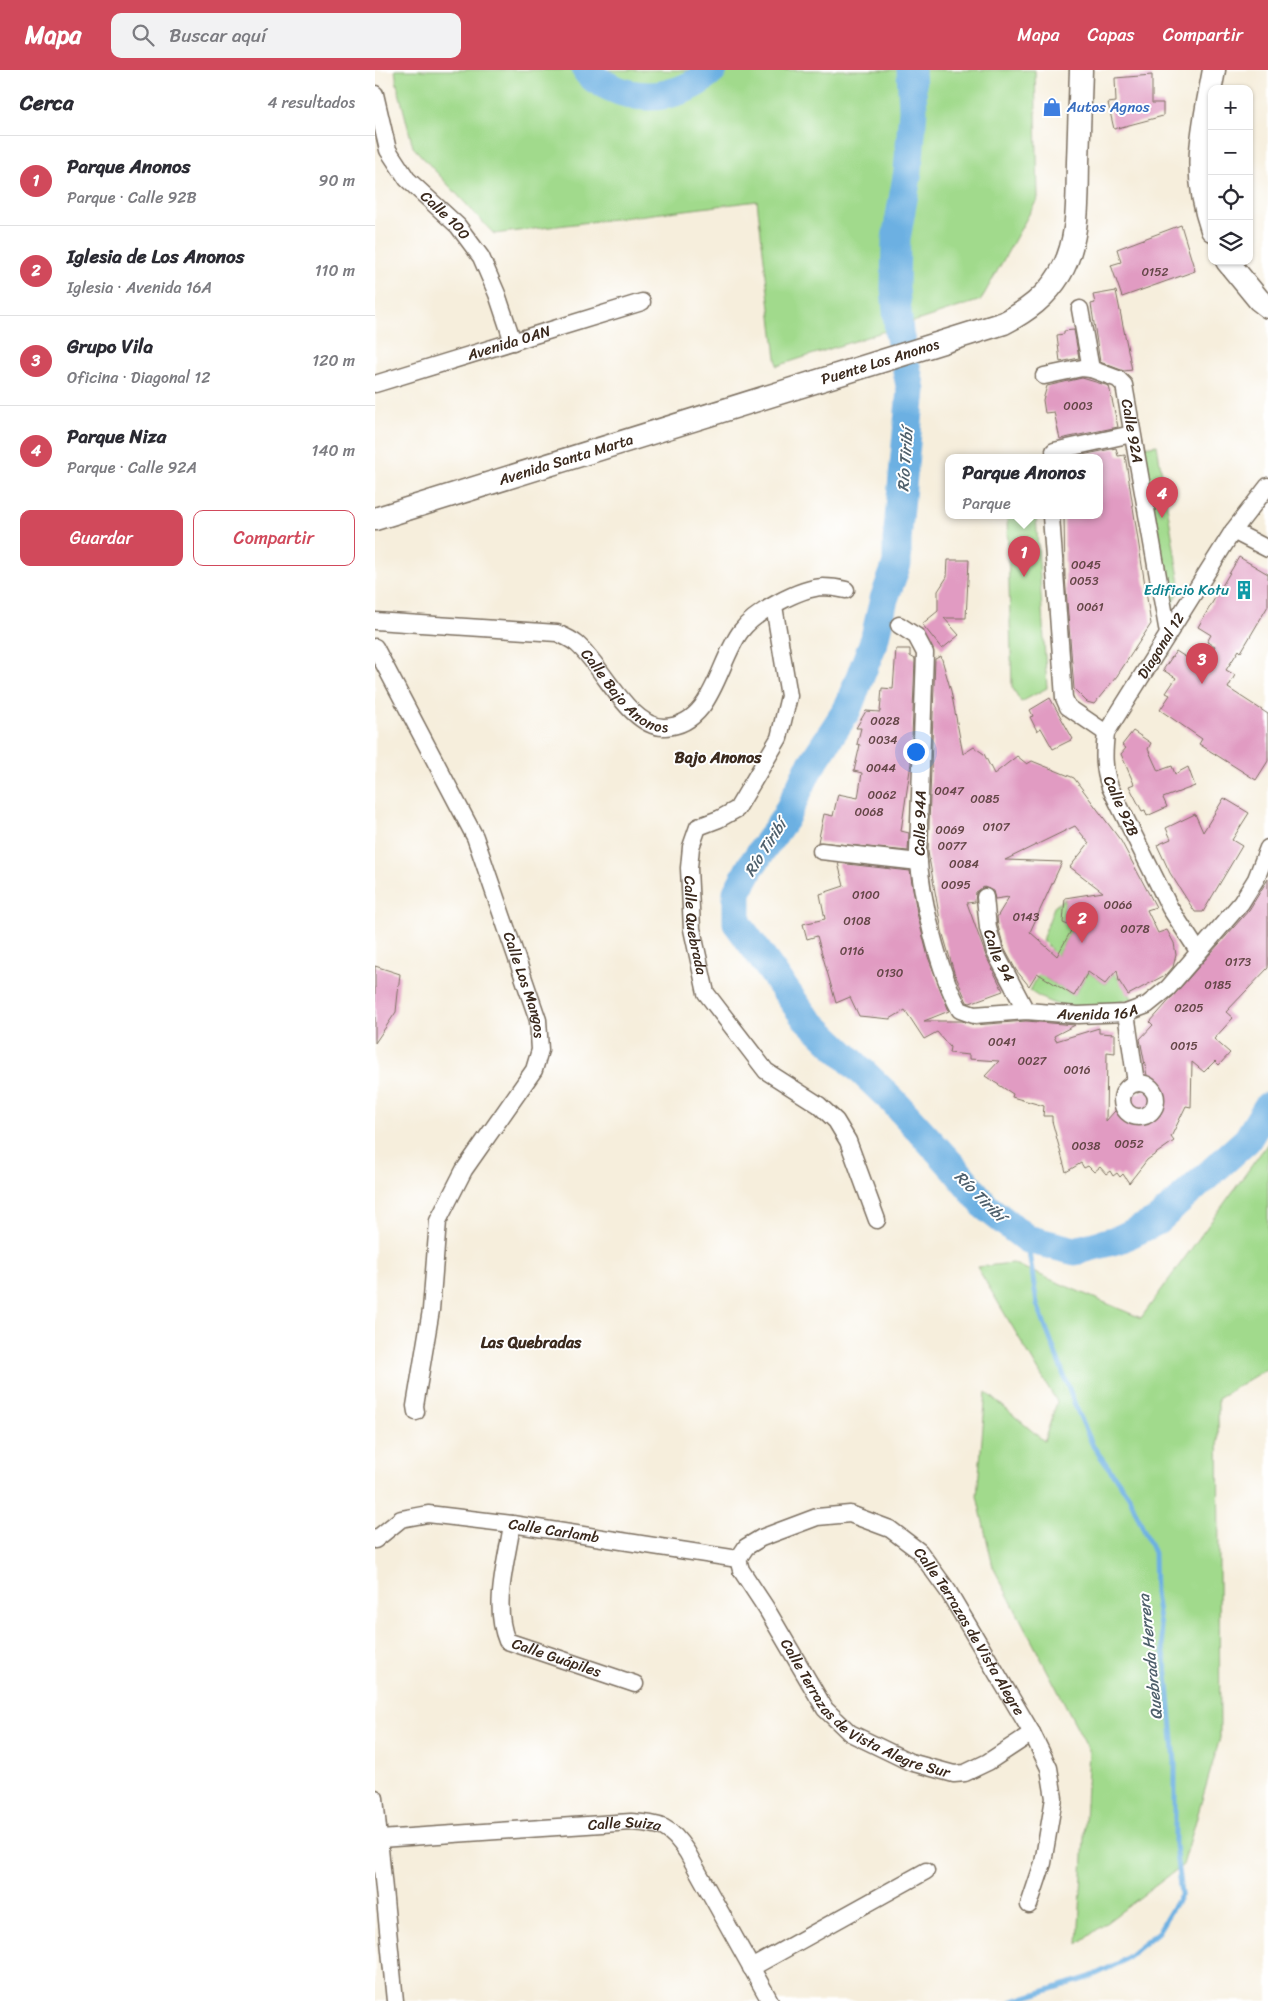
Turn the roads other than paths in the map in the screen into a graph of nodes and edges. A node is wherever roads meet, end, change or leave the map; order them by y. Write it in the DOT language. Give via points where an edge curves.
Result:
graph roads {
  1 [pos="1081,70"];
  2 [pos="1214,70"];
  3 [pos="375,94"];
  4 [pos="1208,220"];
  5 [pos="1230,265"];
  6 [pos="642,302"];
  7 [pos="1268,306"];
  8 [pos="1079,310"];
  9 [pos="513,342"];
  10 [pos="1091,370"];
  11 [pos="1044,376"];
  12 [pos="375,384"];
  13 [pos="757,401"];
  14 [pos="1132,434"];
  15 [pos="1053,451"];
  16 [pos="1268,486"];
  17 [pos="375,519"];
  18 [pos="1051,519"];
  19 [pos="1233,531"];
  20 [pos="1268,549"];
  21 [pos="846,590"];
  22 [pos="774,606"];
  23 [pos="375,621"];
  24 [pos="899,625"];
  25 [pos="1168,633"];
  26 [pos="375,647"];
  27 [pos="1106,733"];
  28 [pos="1268,848"];
  29 [pos="821,851"];
  30 [pos="919,862"];
  31 [pos="985,897"];
  32 [pos="1199,951"];
  33 [pos="1026,1012"];
  34 [pos="1126,1013"];
  35 [pos="974,1015"];
  36 [pos="1136,1083"];
  37 [pos="877,1220"];
  38 [pos="416,1412"];
  39 [pos="512,1524"];
  40 [pos="375,1540"];
  41 [pos="738,1559"];
  42 [pos="635,1684"];
  43 [pos="1032,1733"];
  44 [pos="375,1798"];
  45 [pos="380,1839"];
  46 [pos="927,1871"];
  47 [pos="1029,1905"];
  48 [pos="751,1968"];
  49 [pos="395,2001"];
  50 [pos="770,2001"];
  1 -- 13 [label="main road, Puente Los Anonos" via="1072,246 1061,273 1045,294 1026,311 1004,323"];
  2 -- 4 [label="main road" via="1200,144 1199,168 1203,205"];
  3 -- 9 [label="street, Calle 100" via="388,150 407,180 458,226 481,257"];
  5 -- 7 [label="main road" via="1259,300"];
  6 -- 9 [label="street, Avenida 0AN"];
  8 -- 10 [label="street"];
  9 -- 12 [label="street, Avenida 0AN"];
  10 -- 11 [label="street" via="1082,368"];
  10 -- 14 [label="street, Calle 92A" via="1118,379 1124,385"];
  13 -- 17 [label="main road, Avenida Santa Marta"];
  14 -- 15 [label="street"];
  14 -- 25 [label="street, Calle 92A"];
  16 -- 19 [label="street, Diagonal 12"];
  18 -- 27 [label="street" via="1064,698 1067,708"];
  19 -- 20 [label="street"];
  19 -- 25 [label="street, Diagonal 12"];
  21 -- 22 [label="street, Calle Bajo Anonos" via="821,587"];
  22 -- 23 [label="street, Calle Bajo Anonos" via="741,631 698,712 689,720 666,727 654,726 637,716 579,645 557,633"];
  22 -- 37 [label="street, Calle Quebrada" via="789,696 779,738 737,809 698,827 691,847 689,868 692,929 706,993 767,1071 819,1105 836,1121 848,1141"];
  24 -- 30 [label="street, Calle 94A" via="916,636 925,653"];
  25 -- 27 [label="street, Diagonal 12"];
  26 -- 38 [label="street, Calle Los Mangos" via="475,837 538,1020 540,1050 534,1070 464,1170 438,1221 435,1271"];
  27 -- 32 [label="street, Calle 92B" via="1105,774 1110,787 1170,908"];
  28 -- 32 [label="street, Avenida 16A" via="1256,879 1241,904"];
  29 -- 30 [label="street"];
  30 -- 35 [label="street, Calle 94A" via="927,912 951,995 960,1010"];
  31 -- 33 [label="street, Calle 94" via="987,928 995,952"];
  32 -- 34 [label="street, Avenida 16A" via="1168,988 1147,1005"];
  33 -- 34 [label="street, Avenida 16A"];
  33 -- 35 [label="street, Avenida 16A"];
  34 -- 36 [label="street"];
  39 -- 40 [label="street, Calle Carlamb" via="415,1514 401,1519"];
  39 -- 41 [label="street, Calle Carlamb"];
  39 -- 42 [label="street, Calle Guápiles" via="500,1612 507,1641"];
  41 -- 43 [label="street, Calle Terrazas de Vista Alegre Sur" via="741,1570 825,1709 850,1733 910,1762 954,1774 965,1774 988,1762"];
  41 -- 43 [label="street, Calle Terrazas de Vista Alegre" via="746,1547 761,1538 817,1517 850,1514 890,1530 919,1551 948,1591"];
  43 -- 47 [label="street, Calle Terrazas de Vista Alegre" via="1049,1768 1054,1798 1043,1862"];
  44 -- 45 [label="street"];
  45 -- 48 [label="street, Calle Suiza" via="654,1823 674,1833 687,1852"];
  45 -- 49 [label="street"];
  46 -- 48 [label="street"];
  48 -- 50 [label="street, Calle Suiza"];
}
